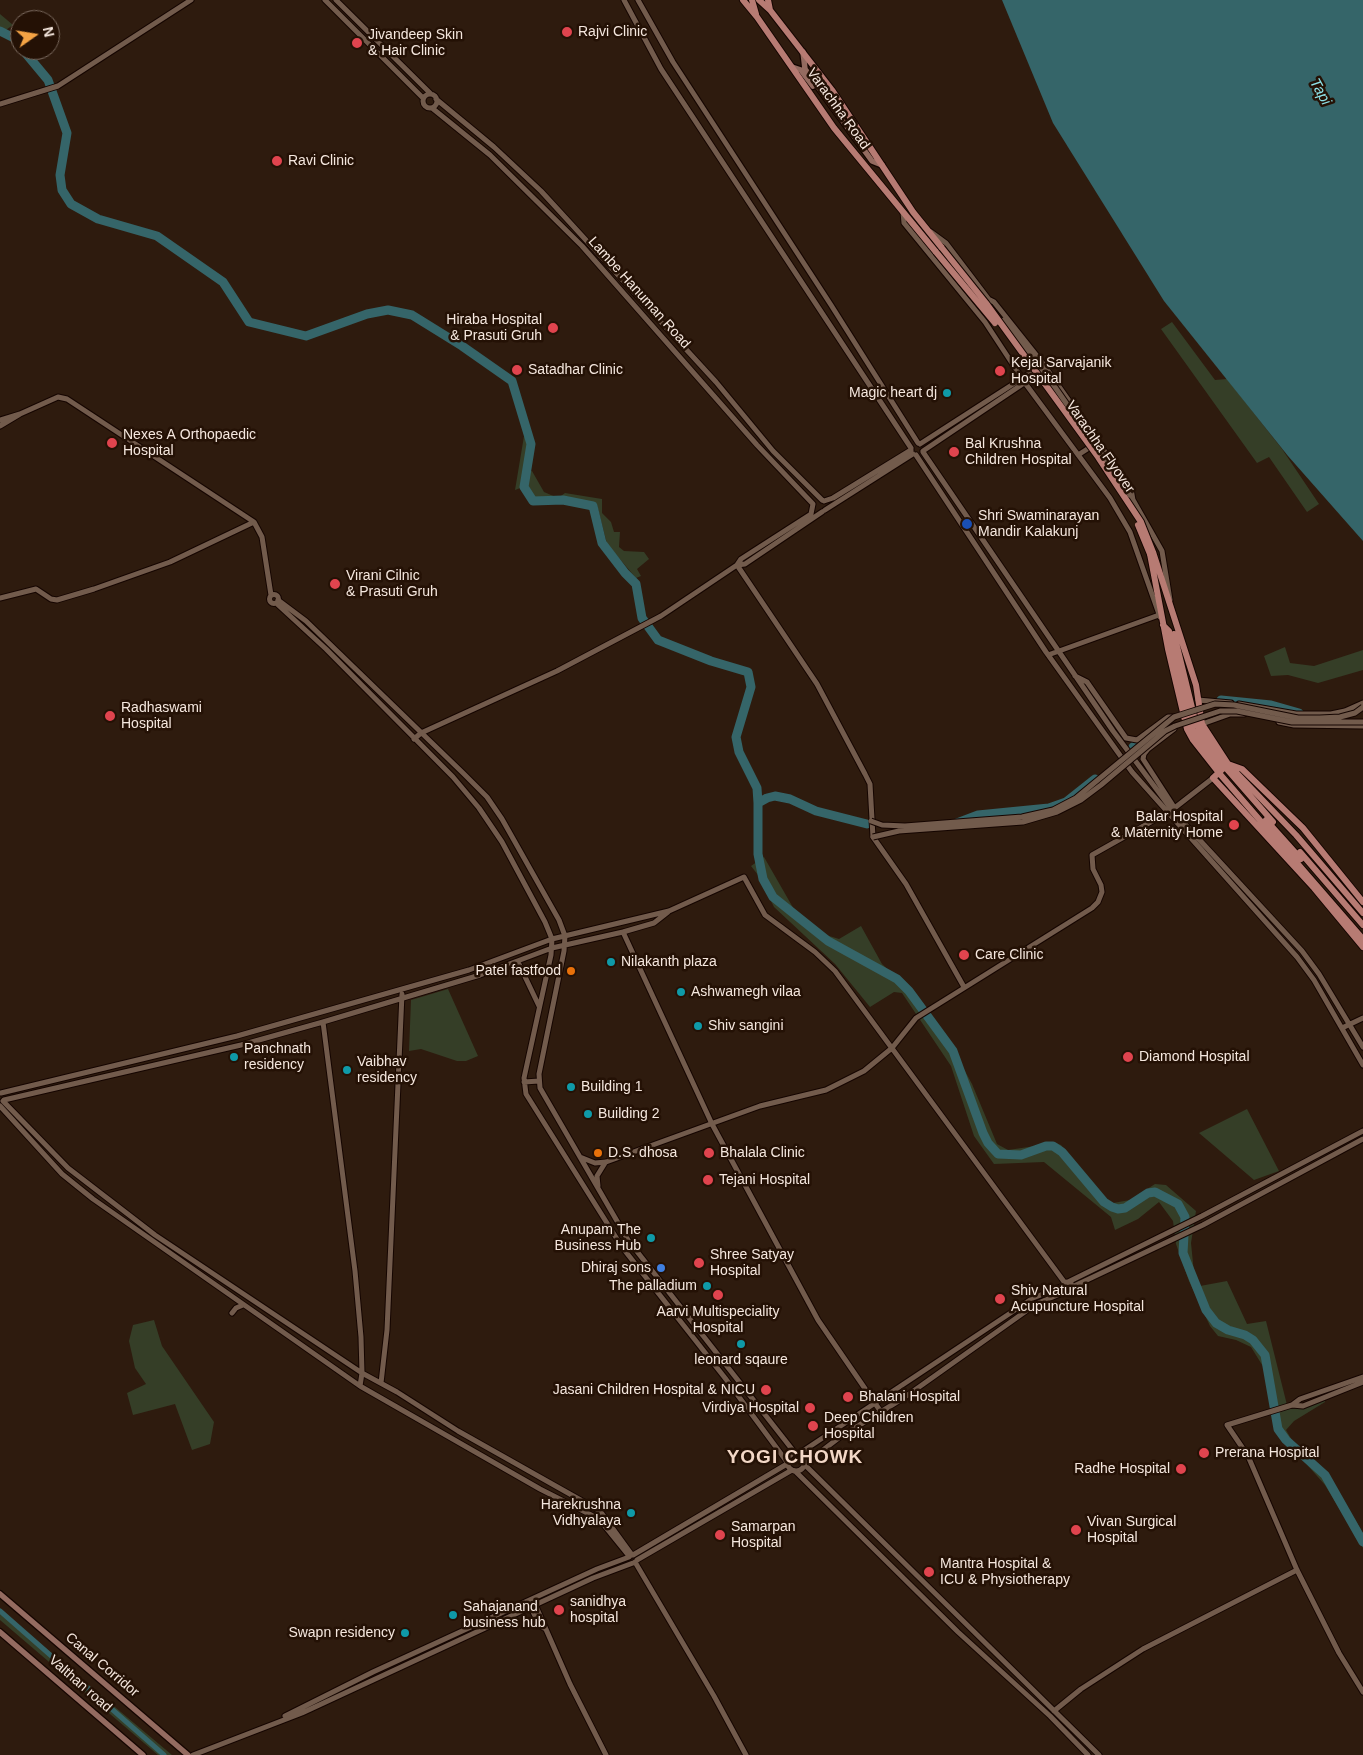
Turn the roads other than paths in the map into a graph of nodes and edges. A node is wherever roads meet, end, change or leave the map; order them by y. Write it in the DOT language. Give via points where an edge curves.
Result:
graph roads {
  1 [pos="190,0"];
  2 [pos="325,0"];
  3 [pos="336,0"];
  4 [pos="624,0"];
  5 [pos="638,0"];
  6 [pos="743,0"];
  7 [pos="752,0"];
  8 [pos="759,0"];
  9 [pos="768,0"];
  10 [pos="770,10"];
  11 [pos="757,17"];
  12 [pos="430,94"];
  13 [pos="423,98"];
  14 [pos="436,99"];
  15 [pos="0,104"];
  16 [pos="432,108"];
  17 [pos="767,206"];
  18 [pos="903,212"];
  19 [pos="756,213"];
  20 [pos="927,229"];
  21 [pos="939,250"];
  22 [pos="988,299"];
  23 [pos="1042,368"];
  24 [pos="1024,381"];
  25 [pos="20,414"];
  26 [pos="0,420"];
  27 [pos="0,426"];
  28 [pos="1098,442"];
  29 [pos="919,443"];
  30 [pos="923,451"];
  31 [pos="913,452"];
  32 [pos="1078,455"];
  33 [pos="1131,497"];
  34 [pos="823,500"];
  35 [pos="814,508"];
  36 [pos="824,511"];
  37 [pos="254,522"];
  38 [pos="974,526"];
  39 [pos="967,531"];
  40 [pos="1152,553"];
  41 [pos="737,566"];
  42 [pos="0,598"];
  43 [pos="277,601"];
  44 [pos="1171,607"];
  45 [pos="1161,620"];
  46 [pos="1177,624"];
  47 [pos="1057,652"];
  48 [pos="1048,655"];
  49 [pos="1074,676"];
  50 [pos="381,694"];
  51 [pos="376,700"];
  52 [pos="1198,700"];
  53 [pos="1363,703"];
  54 [pos="1363,707"];
  55 [pos="1174,718"];
  56 [pos="1202,724"];
  57 [pos="1363,724"];
  58 [pos="1175,726"];
  59 [pos="421,733"];
  60 [pos="414,739"];
  61 [pos="1221,771"];
  62 [pos="1171,808"];
  63 [pos="871,821"];
  64 [pos="873,837"];
  65 [pos="1363,902"];
  66 [pos="669,911"];
  67 [pos="1363,913"];
  68 [pos="1363,925"];
  69 [pos="622,932"];
  70 [pos="1363,932"];
  71 [pos="564,936"];
  72 [pos="552,939"];
  73 [pos="1363,939"];
  74 [pos="565,945"];
  75 [pos="1363,947"];
  76 [pos="552,948"];
  77 [pos="518,962"];
  78 [pos="964,987"];
  79 [pos="401,990"];
  80 [pos="403,997"];
  81 [pos="539,1006"];
  82 [pos="1363,1018"];
  83 [pos="323,1022"];
  84 [pos="1350,1024"];
  85 [pos="1342,1028"];
  86 [pos="1363,1047"];
  87 [pos="892,1048"];
  88 [pos="1363,1065"];
  89 [pos="539,1081"];
  90 [pos="524,1082"];
  91 [pos="0,1093"];
  92 [pos="2,1103"];
  93 [pos="712,1124"];
  94 [pos="1363,1131"];
  95 [pos="1363,1139"];
  96 [pos="580,1157"];
  97 [pos="606,1162"];
  98 [pos="598,1188"];
  99 [pos="208,1269"];
  100 [pos="203,1278"];
  101 [pos="1065,1283"];
  102 [pos="1072,1288"];
  103 [pos="1067,1291"];
  104 [pos="243,1305"];
  105 [pos="232,1313"];
  106 [pos="362,1373"];
  107 [pos="1363,1377"];
  108 [pos="1363,1382"];
  109 [pos="381,1383"];
  110 [pos="360,1386"];
  111 [pos="875,1403"];
  112 [pos="1290,1405"];
  113 [pos="881,1412"];
  114 [pos="797,1453"];
  115 [pos="787,1463"];
  116 [pos="805,1464"];
  117 [pos="794,1471"];
  118 [pos="633,1558"];
  119 [pos="1297,1570"];
  120 [pos="0,1594"];
  121 [pos="530,1600"];
  122 [pos="533,1606"];
  123 [pos="0,1632"];
  124 [pos="1363,1692"];
  125 [pos="1055,1710"];
  126 [pos="1050,1716"];
  127 [pos="278,1720"];
  128 [pos="143,1755"];
  129 [pos="188,1755"];
  130 [pos="194,1755"];
  131 [pos="606,1755"];
  132 [pos="746,1755"];
  133 [pos="1088,1755"];
  134 [pos="1099,1755"];
  1 -- 15 [label="street" via="58,86"];
  2 -- 13 [label="street"];
  3 -- 12 [label="street"];
  4 -- 19 [label="street" via="661,69"];
  5 -- 17 [label="street" via="673,62"];
  6 -- 11 [label="main road"];
  7 -- 11 [label="main road"];
  8 -- 10 [label="main road"];
  9 -- 10 [label="main road"];
  10 -- 20 [label="main road, Varachha Flyover" via="832,90"];
  11 -- 18 [label="main road, Varachha Road" via="834,128"];
  12 -- 13 [label="street"];
  12 -- 14 [label="street"];
  13 -- 16 [label="street" via="424,106"];
  14 -- 16 [label="street"];
  14 -- 34 [label="street" via="541,191 716,382 773,451"];
  16 -- 35 [label="street, Lambe Hanuman Road" via="490,155 582,246"];
  17 -- 19 [label="street"];
  17 -- 29 [label="street"];
  18 -- 21 [label="main road, Varachha Flyover"];
  18 -- 24 [label="street" via="904,223 985,322"];
  19 -- 31 [label="street"];
  20 -- 21 [label="main road, Varachha Flyover"];
  20 -- 22 [label="street" via="946,243"];
  21 -- 40 [label="main road, Varachha Flyover, bridge" via="986,303 1098,457 1141,522"];
  22 -- 23 [label="street"];
  22 -- 28 [label="street" via="994,302 1035,353"];
  23 -- 24 [label="street"];
  23 -- 33 [label="street, bridge"];
  24 -- 29 [label="street"];
  24 -- 30 [label="street"];
  24 -- 32 [label="street"];
  25 -- 26 [label="street"];
  25 -- 27 [label="street"];
  25 -- 37 [label="street" via="64,397"];
  28 -- 32 [label="street"];
  28 -- 33 [label="street" via="1131,489"];
  29 -- 30 [label="street"];
  29 -- 31 [label="street" via="914,443"];
  30 -- 31 [label="street"];
  30 -- 38 [label="street"];
  31 -- 34 [label="street" via="833,498"];
  31 -- 36 [label="street"];
  31 -- 39 [label="street"];
  32 -- 45 [label="street" via="1130,532"];
  33 -- 44 [label="street" via="1162,550"];
  34 -- 35 [label="street" via="816,502"];
  34 -- 36 [label="street" via="826,504"];
  35 -- 36 [label="street"];
  35 -- 41 [label="street" via="811,514 741,559"];
  36 -- 41 [label="street" via="745,564"];
  37 -- 42 [label="street" via="170,562 85,592 57,600 30,589"];
  37 -- 43 [label="street" via="262,538 272,595 270,601"];
  38 -- 39 [label="street"];
  38 -- 47 [label="street"];
  39 -- 48 [label="street"];
  40 -- 44 [label="main road, Varachha Flyover"];
  40 -- 45 [label="main road, Varachha Flyover"];
  41 -- 59 [label="street" via="661,616 557,671"];
  41 -- 63 [label="street" via="815,681 865,774 870,784"];
  43 -- 50 [label="street" via="306,621"];
  43 -- 51 [label="street"];
  44 -- 46 [label="main road, Varachha Flyover"];
  45 -- 47 [label="street"];
  45 -- 61 [label="main road" via="1169,631 1192,729"];
  45 -- 61 [label="main road" via="1187,729"];
  46 -- 52 [label="main road, Varachha Flyover"];
  46 -- 61 [label="main road" via="1173,631 1196,724"];
  47 -- 48 [label="street"];
  47 -- 49 [label="street"];
  48 -- 62 [label="street" via="1132,772"];
  49 -- 55 [label="street" via="1086,682 1126,738 1137,740 1168,717"];
  49 -- 62 [label="street"];
  50 -- 51 [label="street"];
  50 -- 59 [label="street"];
  51 -- 60 [label="street"];
  52 -- 53 [label="street, bridge" via="1296,714 1331,714"];
  52 -- 56 [label="main road, Varachha Flyover"];
  54 -- 55 [label="street, bridge" via="1340,717 1298,718 1234,704 1215,704"];
  55 -- 63 [label="street, bridge" via="1076,798 1053,810 1022,817 905,826"];
  56 -- 57 [label="street, bridge" via="1239,714 1294,725"];
  56 -- 61 [label="main road"];
  57 -- 58 [label="street, bridge" via="1292,722 1238,711 1220,712"];
  58 -- 62 [label="street, bridge" via="1148,749 1143,760"];
  58 -- 64 [label="street, bridge" via="1094,790 1057,812 1023,822 899,831"];
  59 -- 60 [label="street"];
  59 -- 71 [label="street" via="487,797 559,920"];
  60 -- 72 [label="street" via="465,790 493,827 546,922"];
  61 -- 62 [label="street"];
  61 -- 65 [label="main road" via="1242,769 1303,828"];
  61 -- 67 [label="main road" via="1296,835"];
  61 -- 68 [label="main road"];
  61 -- 70 [label="main road"];
  61 -- 73 [label="main road"];
  61 -- 75 [label="main road"];
  62 -- 78 [label="street" via="1092,855 1093,869 1102,892 1092,908"];
  62 -- 84 [label="street" via="1302,951"];
  62 -- 85 [label="street" via="1297,957"];
  63 -- 64 [label="street"];
  64 -- 78 [label="street" via="906,884"];
  66 -- 69 [label="street" via="654,923"];
  66 -- 71 [label="street"];
  66 -- 87 [label="street" via="744,877 765,915 835,971"];
  69 -- 74 [label="street"];
  69 -- 93 [label="street"];
  71 -- 72 [label="street"];
  71 -- 74 [label="street"];
  72 -- 76 [label="street"];
  72 -- 79 [label="street" via="469,970"];
  74 -- 76 [label="street"];
  74 -- 89 [label="street"];
  76 -- 77 [label="street"];
  76 -- 81 [label="street"];
  77 -- 80 [label="street"];
  77 -- 81 [label="street"];
  78 -- 87 [label="street" via="916,1018"];
  79 -- 80 [label="street"];
  79 -- 91 [label="street" via="237,1036"];
  80 -- 83 [label="street"];
  80 -- 109 [label="street" via="387,1330"];
  81 -- 90 [label="street"];
  82 -- 84 [label="street"];
  83 -- 92 [label="street"];
  83 -- 106 [label="street" via="355,1271"];
  84 -- 85 [label="street"];
  84 -- 86 [label="street"];
  85 -- 88 [label="street"];
  87 -- 93 [label="street" via="864,1071 826,1090 760,1106"];
  87 -- 101 [label="street"];
  89 -- 90 [label="street"];
  89 -- 96 [label="street"];
  90 -- 115 [label="street" via="529,1100 622,1247"];
  91 -- 92 [label="street"];
  92 -- 99 [label="street" via="93,1189"];
  92 -- 100 [label="street" via="62,1174"];
  93 -- 97 [label="street"];
  93 -- 111 [label="street" via="813,1310"];
  94 -- 101 [label="street" via="1175,1230"];
  95 -- 102 [label="street" via="1203,1226"];
  96 -- 97 [label="street" via="596,1163"];
  96 -- 98 [label="street"];
  97 -- 98 [label="street" via="597,1176"];
  98 -- 114 [label="street" via="628,1240"];
  99 -- 100 [label="street"];
  99 -- 106 [label="street"];
  100 -- 104 [label="street"];
  101 -- 102 [label="street"];
  101 -- 103 [label="street"];
  101 -- 111 [label="street" via="1033,1298"];
  102 -- 103 [label="street"];
  103 -- 113 [label="street" via="1036,1304"];
  104 -- 105 [label="street"];
  104 -- 110 [label="street"];
  106 -- 109 [label="street"];
  106 -- 110 [label="street"];
  107 -- 112 [label="street"];
  108 -- 112 [label="street" via="1303,1406"];
  109 -- 118 [label="street" via="600,1512"];
  110 -- 118 [label="street" via="599,1519"];
  111 -- 113 [label="street"];
  111 -- 114 [label="street"];
  112 -- 119 [label="street" via="1227,1425 1248,1456"];
  113 -- 116 [label="street" via="840,1437"];
  114 -- 115 [label="street" via="789,1456"];
  114 -- 116 [label="street" via="805,1458"];
  115 -- 117 [label="street"];
  115 -- 118 [label="street"];
  116 -- 117 [label="street" via="801,1470"];
  116 -- 125 [label="street"];
  117 -- 118 [label="street"];
  117 -- 126 [label="street" via="958,1632"];
  118 -- 121 [label="street" via="597,1569"];
  118 -- 122 [label="street"];
  118 -- 132 [label="street"];
  119 -- 124 [label="street" via="1339,1653"];
  119 -- 125 [label="street" via="1143,1649"];
  120 -- 129 [label="main road, Canal Corridor"];
  121 -- 122 [label="street"];
  121 -- 127 [label="street"];
  122 -- 127 [label="street" via="302,1713"];
  122 -- 131 [label="street" via="544,1622 544,1628"];
  123 -- 128 [label="main road, Valthan road"];
  125 -- 126 [label="street"];
  125 -- 134 [label="street"];
  126 -- 133 [label="street"];
  127 -- 130 [label="street"];
}
